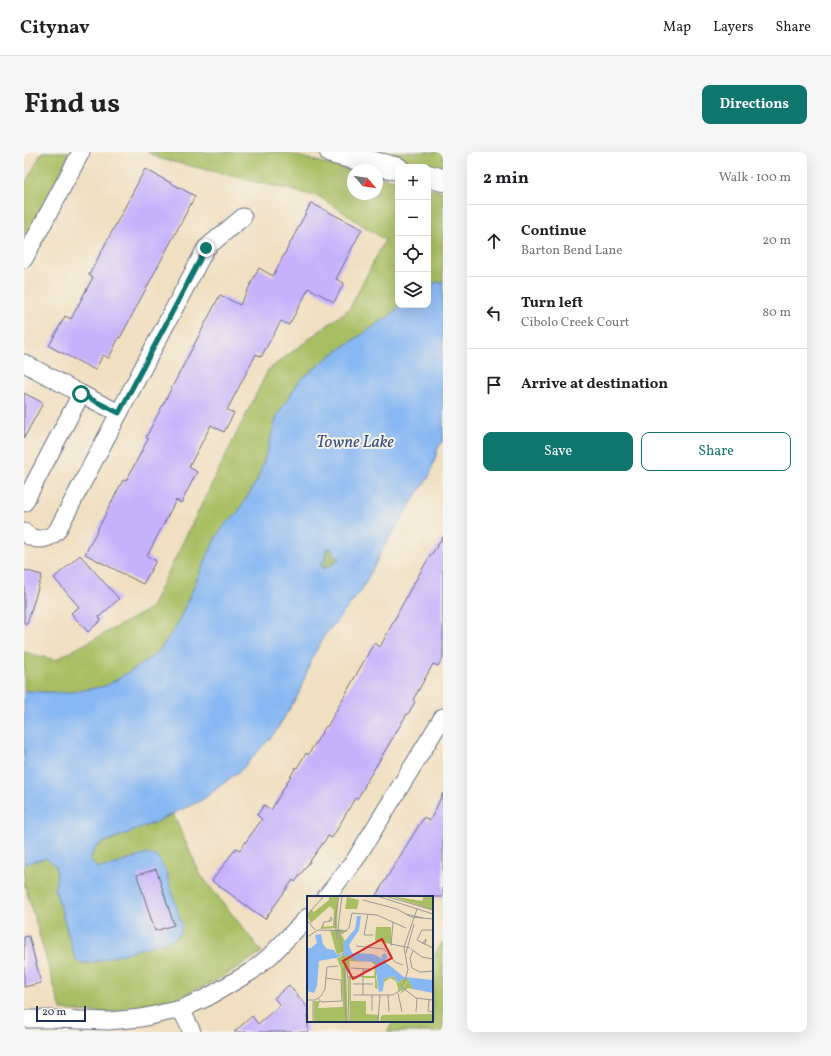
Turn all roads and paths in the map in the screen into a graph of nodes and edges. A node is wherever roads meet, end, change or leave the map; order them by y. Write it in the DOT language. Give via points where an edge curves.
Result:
graph roads {
  1 [pos="80,152"];
  2 [pos="332,152"];
  3 [pos="395,168"];
  4 [pos="431,177"];
  5 [pos="443,180"];
  6 [pos="243,217"];
  7 [pos="24,259"];
  8 [pos="24,363"];
  9 [pos="81,394"];
  10 [pos="119,413"];
  11 [pos="24,504"];
  12 [pos="24,532"];
  13 [pos="443,717"];
  14 [pos="327,896"];
  15 [pos="307,918"];
  16 [pos="181,1009"];
  17 [pos="24,1019"];
  18 [pos="108,1027"];
  19 [pos="192,1032"];
  1 -- 7 [label="street"];
  2 -- 3 [label="main road"];
  4 -- 5 [label="main road"];
  6 -- 10 [label="street" via="206,248"];
  8 -- 9 [label="street"];
  9 -- 10 [label="street"];
  9 -- 11 [label="street"];
  10 -- 12 [label="street" via="57,531 44,539 30,537"];
  13 -- 14 [label="street" via="355,860"];
  15 -- 16 [label="street" via="252,971 208,997"];
  16 -- 18 [label="street"];
  16 -- 19 [label="street"];
  17 -- 18 [label="street" via="52,1019"];
}
